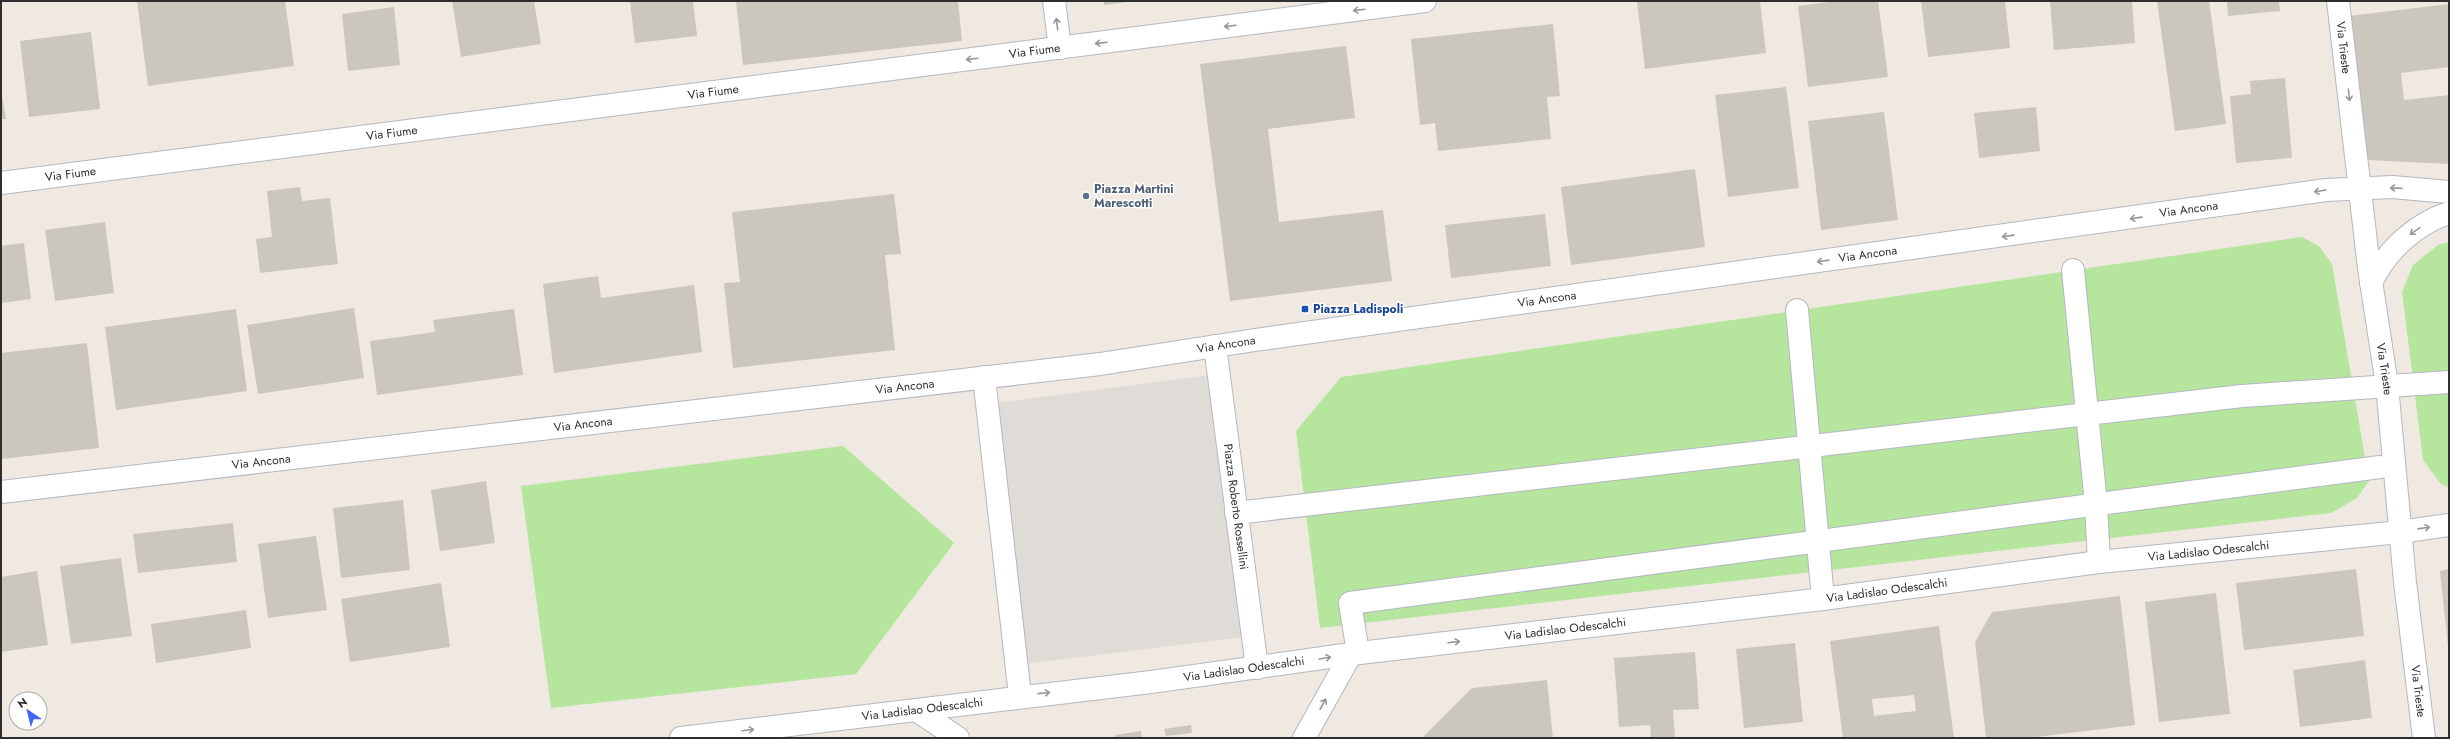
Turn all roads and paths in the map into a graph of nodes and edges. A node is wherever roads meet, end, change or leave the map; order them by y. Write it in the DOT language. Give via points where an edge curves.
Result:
graph roads {
  1 [pos="1054,1"];
  2 [pos="1425,1"];
  3 [pos="2338,1"];
  4 [pos="1060,48"];
  5 [pos="1,183"];
  6 [pos="2359,188"];
  7 [pos="2449,192"];
  8 [pos="2449,213"];
  9 [pos="2073,270"];
  10 [pos="2371,283"];
  11 [pos="1797,310"];
  12 [pos="1215,346"];
  13 [pos="984,377"];
  14 [pos="2449,382"];
  15 [pos="2387,386"];
  16 [pos="2086,414"];
  17 [pos="1808,446"];
  18 [pos="2380,467"];
  19 [pos="1,492"];
  20 [pos="2096,504"];
  21 [pos="1236,513"];
  22 [pos="2449,524"];
  23 [pos="2400,532"];
  24 [pos="1816,541"];
  25 [pos="2099,562"];
  26 [pos="1823,599"];
  27 [pos="1354,653"];
  28 [pos="1257,668"];
  29 [pos="1020,696"];
  30 [pos="916,710"];
  31 [pos="681,738"];
  32 [pos="958,738"];
  33 [pos="1304,738"];
  34 [pos="2424,738"];
  4 -- 1 [label="street, one-way"];
  2 -- 4 [label="street, Via Fiume, one-way"];
  3 -- 6 [label="street, Via Trieste, one-way"];
  4 -- 5 [label="street, Via Fiume, one-way"];
  7 -- 6 [label="street, Via Ancona, one-way"];
  6 -- 10 [label="street, Via Trieste"];
  6 -- 12 [label="street, Via Ancona, one-way" via="2326,190"];
  8 -- 10 [label="street, one-way" via="2421,227 2397,246 2378,269"];
  9 -- 16 [label="street"];
  10 -- 15 [label="street, Via Trieste"];
  11 -- 17 [label="street"];
  12 -- 13 [label="street, Via Ancona" via="1100,364"];
  12 -- 21 [label="street, Piazza Roberto Rossellini"];
  13 -- 19 [label="street, Via Ancona"];
  13 -- 29 [label="street"];
  14 -- 15 [label="street"];
  15 -- 16 [label="street" via="2242,396"];
  15 -- 23 [label="street, Via Trieste"];
  16 -- 17 [label="street"];
  16 -- 20 [label="street"];
  17 -- 21 [label="street"];
  17 -- 24 [label="street"];
  18 -- 20 [label="street"];
  20 -- 24 [label="street"];
  20 -- 25 [label="street"];
  21 -- 28 [label="street, Piazza Roberto Rossellini"];
  23 -- 22 [label="street, Via Ladislao Odescalchi, one-way"];
  23 -- 25 [label="street, Via Ladislao Odescalchi"];
  23 -- 34 [label="street, Via Trieste"];
  24 -- 26 [label="street"];
  24 -- 27 [label="street" via="1350,603"];
  25 -- 26 [label="street, Via Ladislao Odescalchi"];
  27 -- 26 [label="street, Via Ladislao Odescalchi, one-way"];
  28 -- 27 [label="street, Via Ladislao Odescalchi, one-way"];
  33 -- 27 [label="street, one-way"];
  29 -- 28 [label="street, Via Ladislao Odescalchi, one-way"];
  29 -- 30 [label="street, Via Ladislao Odescalchi"];
  31 -- 30 [label="street, Via Ladislao Odescalchi, one-way"];
  30 -- 32 [label="street"];
}
